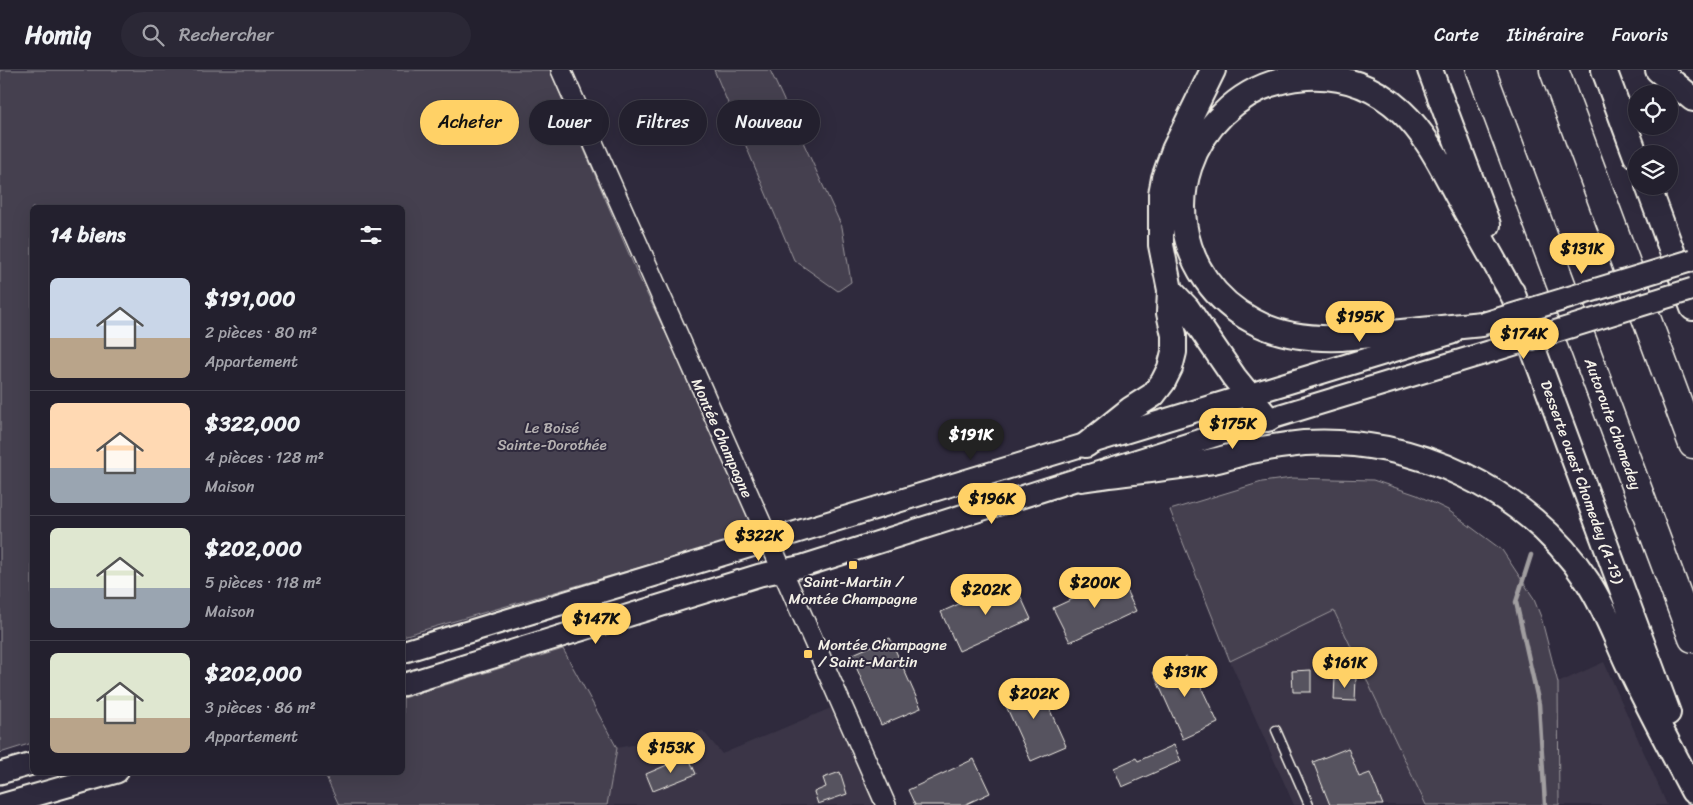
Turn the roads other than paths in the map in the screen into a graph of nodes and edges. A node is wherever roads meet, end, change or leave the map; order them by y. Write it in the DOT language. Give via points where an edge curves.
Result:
graph roads {
  1 [pos="560,70"];
  2 [pos="1213,70"];
  3 [pos="1430,70"];
  4 [pos="1481,70"];
  5 [pos="1554,70"];
  6 [pos="1604,70"];
  7 [pos="1658,70"];
  8 [pos="1693,99"];
  9 [pos="1632,145"];
  10 [pos="1651,195"];
  11 [pos="1693,260"];
  12 [pos="1693,289"];
  13 [pos="1170,290"];
  14 [pos="1514,297"];
  15 [pos="1693,308"];
  16 [pos="1482,324"];
  17 [pos="1250,396"];
  18 [pos="1268,419"];
  19 [pos="1693,444"];
  20 [pos="1086,445"];
  21 [pos="1081,479"];
  22 [pos="768,541"];
  23 [pos="781,570"];
  24 [pos="1693,638"];
  25 [pos="405,651"];
  26 [pos="405,684"];
  27 [pos="1276,730"];
  28 [pos="30,765"];
  29 [pos="0,773"];
  30 [pos="106,775"];
  31 [pos="1693,782"];
  32 [pos="1693,791"];
  33 [pos="1,805"];
  34 [pos="886,805"];
  35 [pos="1309,805"];
  1 -- 22 [label="street, Montée Champagne"];
  2 -- 13 [label="main road" via="1177,141 1163,185 1160,229"];
  3 -- 14 [label="main road, Desserte ouest Chomedey (A-13)"];
  4 -- 24 [label="highway, Autoroute Chomedey"];
  5 -- 19 [label="highway"];
  6 -- 9 [label="main road"];
  7 -- 8 [label="main road"];
  10 -- 15 [label="main road"];
  11 -- 16 [label="main road, bridge"];
  12 -- 18 [label="main road, bridge"];
  13 -- 17 [label="main road" via="1187,308"];
  13 -- 20 [label="main road" via="1169,314 1174,352 1167,375 1153,395"];
  14 -- 16 [label="main road" via="1421,133 1401,111 1369,89 1349,81 1324,77 1276,82 1238,101 1217,120 1201,141 1190,164 1184,192 1183,218 1187,238 1203,276 1217,294 1246,317 1286,334 1323,339"];
  14 -- 31 [label="main road, Desserte ouest Chomedey (A-13)"];
  16 -- 17 [label="main road"];
  17 -- 18 [label="main road"];
  17 -- 20 [label="main road"];
  18 -- 21 [label="main road"];
  20 -- 22 [label="main road"];
  21 -- 23 [label="main road" via="803,566"];
  21 -- 32 [label="main road" via="1209,462 1291,444 1322,443 1397,451 1428,460 1475,481 1533,520 1587,580"];
  22 -- 23 [label="street, Montée Champagne"];
  22 -- 25 [label="main road"];
  23 -- 26 [label="main road"];
  23 -- 34 [label="street, Montée Champagne"];
  27 -- 35 [label="lane"];
  28 -- 29 [label="main road"];
  30 -- 33 [label="main road"];
}
